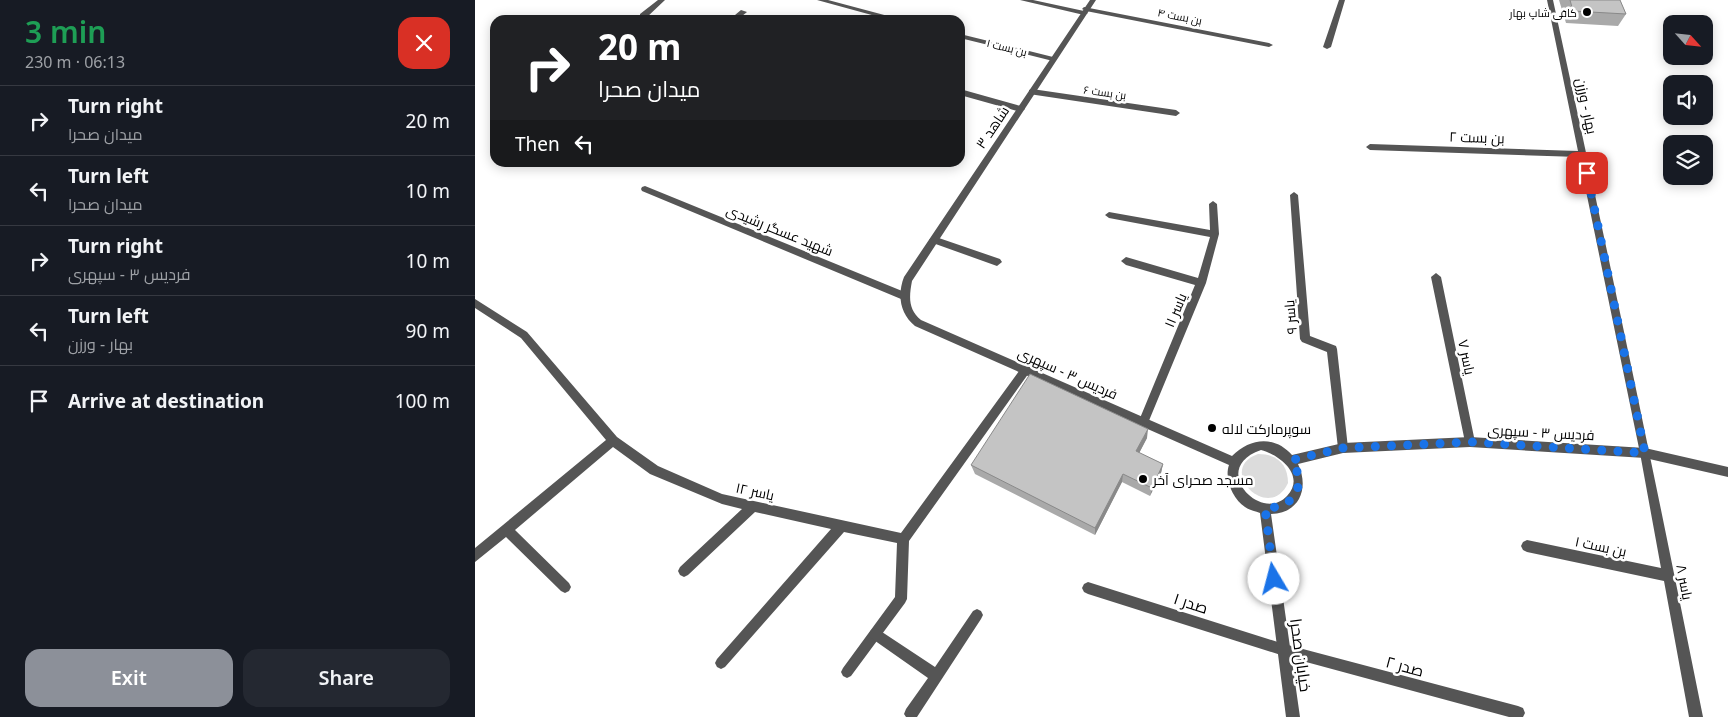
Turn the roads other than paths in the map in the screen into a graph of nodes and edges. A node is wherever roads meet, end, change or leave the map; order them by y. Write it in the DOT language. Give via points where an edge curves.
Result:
graph roads {
  1 [pos="662,0"];
  2 [pos="820,0"];
  3 [pos="1023,0"];
  4 [pos="1093,0"];
  5 [pos="1342,0"];
  6 [pos="1550,0"];
  7 [pos="743,12"];
  8 [pos="1085,12"];
  9 [pos="644,15"];
  10 [pos="739,15"];
  11 [pos="879,15"];
  12 [pos="965,37"];
  13 [pos="1269,45"];
  14 [pos="1327,47"];
  15 [pos="1053,59"];
  16 [pos="1031,92"];
  17 [pos="965,93"];
  18 [pos="1021,109"];
  19 [pos="1176,114"];
  20 [pos="1369,147"];
  21 [pos="1583,154"];
  22 [pos="645,189"];
  23 [pos="1294,195"];
  24 [pos="1213,204"];
  25 [pos="1109,215"];
  26 [pos="1215,234"];
  27 [pos="933,240"];
  28 [pos="1126,261"];
  29 [pos="997,262"];
  30 [pos="1436,277"];
  31 [pos="1201,283"];
  32 [pos="904,296"];
  33 [pos="475,304"];
  34 [pos="1026,370"];
  35 [pos="1143,423"];
  36 [pos="613,440"];
  37 [pos="1471,442"];
  38 [pos="1343,448"];
  39 [pos="1645,453"];
  40 [pos="1292,460"];
  41 [pos="1234,462"];
  42 [pos="1728,472"];
  43 [pos="753,506"];
  44 [pos="1265,508"];
  45 [pos="842,525"];
  46 [pos="507,530"];
  47 [pos="903,539"];
  48 [pos="1527,546"];
  49 [pos="475,556"];
  50 [pos="684,571"];
  51 [pos="1669,576"];
  52 [pos="565,587"];
  53 [pos="1088,588"];
  54 [pos="977,616"];
  55 [pos="875,634"];
  56 [pos="1284,650"];
  57 [pos="721,663"];
  58 [pos="847,672"];
  59 [pos="936,676"];
  60 [pos="1518,713"];
  61 [pos="911,714"];
  62 [pos="1293,717"];
  63 [pos="1696,717"];
  1 -- 9 [label="street"];
  2 -- 11 [label="street"];
  3 -- 8 [label="street, بن بست ۴"];
  4 -- 8 [label="street, شاهد ۳"];
  5 -- 14 [label="street"];
  6 -- 21 [label="street, بهار - ورزن"];
  7 -- 10 [label="street"];
  8 -- 13 [label="street, بن بست ۴"];
  8 -- 15 [label="street, شاهد ۳"];
  12 -- 15 [label="street, بن بست ۱"];
  15 -- 16 [label="street, شاهد ۳"];
  16 -- 18 [label="street, شاهد ۳"];
  16 -- 19 [label="street, بن بست ۶"];
  17 -- 18 [label="street"];
  18 -- 27 [label="street, شاهد ۳"];
  20 -- 21 [label="street, بن بست ۲"];
  21 -- 39 [label="street, بهار - ورزن"];
  22 -- 32 [label="street, شهید عسگر رشیدی"];
  23 -- 38 [label="street, یاسر ۹" via="1305,339 1332,349"];
  24 -- 26 [label="street, یاسر ۱۱"];
  25 -- 26 [label="street"];
  26 -- 31 [label="street, یاسر ۱۱"];
  27 -- 29 [label="street"];
  27 -- 32 [label="street, شاهد ۳" via="907,280"];
  28 -- 31 [label="street"];
  30 -- 37 [label="street, یاسر ۷"];
  31 -- 35 [label="street, یاسر ۱۱"];
  32 -- 34 [label="street, فردیس ۳ - سپهری" via="905,308 918,323"];
  33 -- 36 [label="street, یاسر ۱۲" via="524,335"];
  34 -- 35 [label="street, فردیس ۳ - سپهری"];
  34 -- 47 [label="street"];
  35 -- 41 [label="street, فردیس ۳ - سپهری"];
  36 -- 43 [label="street, یاسر ۱۲" via="654,470 723,499"];
  36 -- 46 [label="street"];
  37 -- 38 [label="street, فردیس ۳ - سپهری"];
  37 -- 39 [label="street, فردیس ۳ - سپهری"];
  38 -- 40 [label="street, فردیس ۳ - سپهری"];
  39 -- 42 [label="street, فردیس ۳ - سپهری"];
  39 -- 51 [label="street, یاسر ۸"];
  40 -- 41 [label="street" via="1278,449 1261,445 1244,450"];
  40 -- 44 [label="street" via="1299,477 1295,494 1283,506"];
  41 -- 44 [label="street" via="1232,479 1241,495 1256,506"];
  43 -- 45 [label="street, یاسر ۱۲"];
  43 -- 50 [label="street"];
  44 -- 56 [label="street, خیابان صحرا"];
  45 -- 47 [label="street, یاسر ۱۲"];
  45 -- 57 [label="street"];
  46 -- 49 [label="street"];
  46 -- 52 [label="street"];
  47 -- 55 [label="street" via="901,599"];
  48 -- 51 [label="street, بن بست ۱"];
  51 -- 63 [label="street, یاسر ۸"];
  53 -- 56 [label="street, صدر ۱"];
  54 -- 59 [label="street"];
  55 -- 58 [label="street"];
  55 -- 59 [label="street"];
  56 -- 60 [label="street, صدر ۲"];
  56 -- 62 [label="street, خیابان صحرا"];
  59 -- 61 [label="street"];
}
